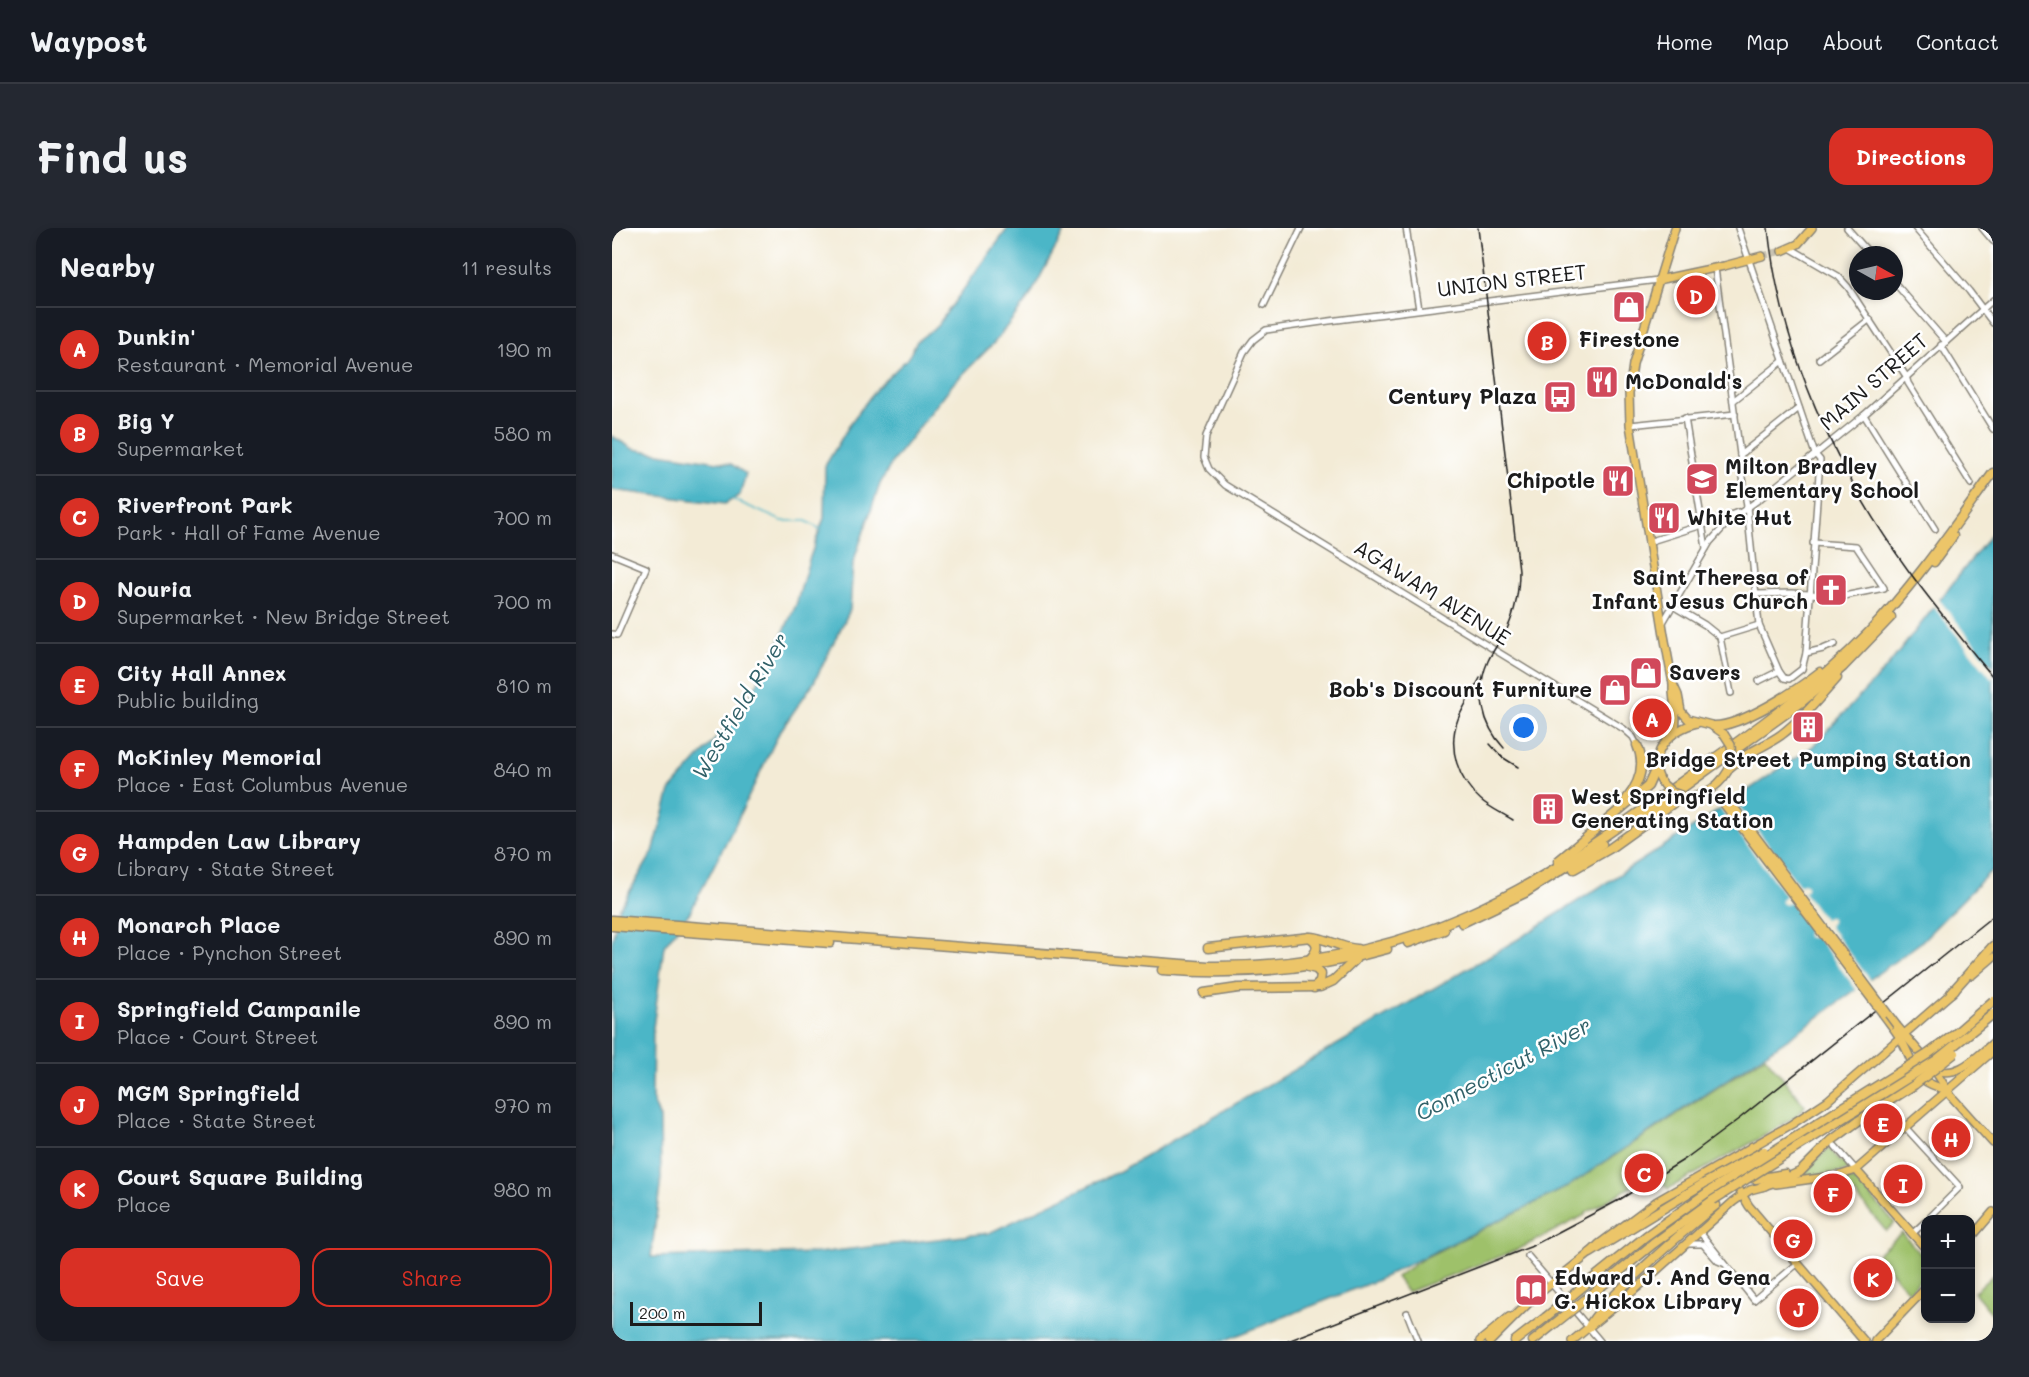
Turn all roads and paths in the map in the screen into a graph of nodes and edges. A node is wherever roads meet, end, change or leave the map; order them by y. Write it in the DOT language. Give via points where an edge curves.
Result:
graph roads {
  1 [pos="1301,228"];
  2 [pos="1406,228"];
  3 [pos="1675,228"];
  4 [pos="1738,228"];
  5 [pos="1812,228"];
  6 [pos="1847,228"];
  7 [pos="1915,228"];
  8 [pos="1982,228"];
  9 [pos="1993,241"];
  10 [pos="1862,246"];
  11 [pos="1786,249"];
  12 [pos="1762,256"];
  13 [pos="1749,259"];
  14 [pos="1715,268"];
  15 [pos="1659,280"];
  16 [pos="1903,293"];
  17 [pos="1993,300"];
  18 [pos="1264,305"];
  19 [pos="1419,309"];
  20 [pos="1984,309"];
  21 [pos="1870,319"];
  22 [pos="1993,323"];
  23 [pos="1944,344"];
  24 [pos="1819,359"];
  25 [pos="1783,361"];
  26 [pos="1906,376"];
  27 [pos="1733,401"];
  28 [pos="1799,408"];
  29 [pos="1735,414"];
  30 [pos="1864,415"];
  31 [pos="1684,418"];
  32 [pos="1630,426"];
  33 [pos="1993,429"];
  34 [pos="1815,454"];
  35 [pos="1740,455"];
  36 [pos="1209,469"];
  37 [pos="1993,473"];
  38 [pos="1993,483"];
  39 [pos="1971,484"];
  40 [pos="1747,507"];
  41 [pos="1701,526"];
  42 [pos="1935,529"];
  43 [pos="1648,542"];
  44 [pos="1813,543"];
  45 [pos="1706,548"];
  46 [pos="612,554"];
  47 [pos="1757,594"];
  48 [pos="1809,594"];
  49 [pos="1673,606"];
  50 [pos="1662,624"];
  51 [pos="1760,626"];
  52 [pos="612,634"];
  53 [pos="1720,637"];
  54 [pos="1835,644"];
  55 [pos="1860,646"];
  56 [pos="1806,653"];
  57 [pos="1779,671"];
  58 [pos="1759,681"];
  59 [pos="1673,684"];
  60 [pos="1731,693"];
  61 [pos="1701,723"];
  62 [pos="1713,726"];
  63 [pos="1672,736"];
  64 [pos="1636,745"];
  65 [pos="1729,767"];
  66 [pos="1656,768"];
  67 [pos="1684,796"];
  68 [pos="1697,796"];
  69 [pos="1722,797"];
  70 [pos="1617,811"];
  71 [pos="1524,890"];
  72 [pos="612,920"];
  73 [pos="612,926"];
  74 [pos="712,931"];
  75 [pos="1308,937"];
  76 [pos="1993,946"];
  77 [pos="1208,948"];
  78 [pos="1366,949"];
  79 [pos="1360,957"];
  80 [pos="1993,957"];
  81 [pos="1309,960"];
  82 [pos="1325,961"];
  83 [pos="1301,967"];
  84 [pos="1314,988"];
  85 [pos="1204,993"];
  86 [pos="1951,993"];
  87 [pos="1993,1001"];
  88 [pos="1993,1014"];
  89 [pos="1902,1036"];
  90 [pos="1993,1043"];
  91 [pos="1993,1051"];
  92 [pos="1935,1069"];
  93 [pos="1948,1090"];
  94 [pos="1905,1127"];
  95 [pos="1993,1143"];
  96 [pos="1836,1146"];
  97 [pos="1752,1147"];
  98 [pos="1723,1163"];
  99 [pos="1856,1170"];
  100 [pos="1800,1172"];
  101 [pos="1762,1186"];
  102 [pos="1710,1195"];
  103 [pos="1742,1195"];
  104 [pos="1993,1212"];
  105 [pos="1931,1215"];
  106 [pos="1921,1225"];
  107 [pos="1699,1231"];
  108 [pos="1912,1234"];
  109 [pos="1975,1234"];
  110 [pos="1921,1244"];
  111 [pos="1684,1245"];
  112 [pos="1590,1253"];
  113 [pos="1528,1256"];
  114 [pos="1723,1263"];
  115 [pos="1797,1264"];
  116 [pos="1552,1283"];
  117 [pos="1921,1293"];
  118 [pos="1530,1300"];
  119 [pos="1407,1313"];
  120 [pos="1589,1328"];
  121 [pos="1418,1341"];
  122 [pos="1480,1341"];
  123 [pos="1490,1341"];
  124 [pos="1515,1341"];
  125 [pos="1533,1341"];
  126 [pos="1572,1341"];
  127 [pos="1600,1341"];
  128 [pos="1864,1341"];
  129 [pos="1875,1341"];
  1 -- 18 [label="street"];
  2 -- 19 [label="street"];
  3 -- 15 [label="main road"];
  4 -- 13 [label="street"];
  5 -- 11 [label="main road"];
  6 -- 10 [label="street"];
  7 -- 20 [label="street"];
  8 -- 9 [label="street"];
  11 -- 21 [label="street" via="1840,278"];
  12 -- 13 [label="main road, UNION STREET"];
  13 -- 14 [label="main road, UNION STREET"];
  13 -- 25 [label="street"];
  14 -- 15 [label="main road, UNION STREET"];
  14 -- 27 [label="street"];
  15 -- 19 [label="street, UNION STREET"];
  15 -- 32 [label="main road" via="1633,364"];
  16 -- 23 [label="street"];
  17 -- 20 [label="street, MAIN STREET"];
  19 -- 36 [label="street, UNION STREET" via="1265,331 1253,340 1206,436 1204,457"];
  20 -- 22 [label="street"];
  20 -- 23 [label="street, MAIN STREET"];
  21 -- 24 [label="street"];
  21 -- 26 [label="street"];
  23 -- 26 [label="street, MAIN STREET"];
  23 -- 33 [label="street"];
  25 -- 27 [label="street"];
  25 -- 28 [label="street"];
  26 -- 30 [label="street, MAIN STREET"];
  26 -- 39 [label="street"];
  27 -- 29 [label="street"];
  28 -- 34 [label="street"];
  28 -- 35 [label="street"];
  29 -- 31 [label="street"];
  29 -- 35 [label="street"];
  30 -- 34 [label="street, MAIN STREET"];
  30 -- 42 [label="street"];
  31 -- 32 [label="street"];
  31 -- 41 [label="street"];
  32 -- 43 [label="main road"];
  34 -- 40 [label="street, MAIN STREET"];
  34 -- 44 [label="street" via="1820,460"];
  35 -- 40 [label="street"];
  36 -- 64 [label="street, AGAWAM AVENUE" via="1225,485 1624,729"];
  37 -- 55 [label="highway"];
  38 -- 55 [label="highway" via="1910,594"];
  40 -- 41 [label="street"];
  40 -- 45 [label="street, MAIN STREET"];
  40 -- 47 [label="street"];
  41 -- 43 [label="street"];
  41 -- 45 [label="street"];
  43 -- 50 [label="main road"];
  44 -- 48 [label="street"];
  44 -- 48 [label="street" via="1856,546 1884,588 1848,596"];
  45 -- 49 [label="street, MAIN STREET"];
  46 -- 52 [label="street" via="646,568 617,635"];
  47 -- 48 [label="street"];
  47 -- 51 [label="street"];
  48 -- 56 [label="street"];
  49 -- 50 [label="street, MAIN STREET"];
  49 -- 53 [label="street"];
  50 -- 59 [label="main road"];
  51 -- 53 [label="street"];
  51 -- 57 [label="street"];
  53 -- 60 [label="street"];
  54 -- 56 [label="street"];
  55 -- 62 [label="highway" via="1778,700 1727,725"];
  55 -- 65 [label="highway" via="1795,723"];
  55 -- 71 [label="highway" via="1802,702 1734,752 1616,835"];
  56 -- 57 [label="street" via="1803,668 1793,677 1787,679"];
  57 -- 58 [label="street"];
  59 -- 61 [label="main road" via="1682,714"];
  59 -- 63 [label="main road" via="1677,722"];
  61 -- 62 [label="main road"];
  61 -- 63 [label="main road" via="1684,727"];
  62 -- 65 [label="main road, bridge" via="1731,745"];
  63 -- 66 [label="main road" via="1659,752"];
  64 -- 70 [label="highway" via="1640,776"];
  65 -- 68 [label="main road" via="1711,789"];
  65 -- 69 [label="main road"];
  66 -- 67 [label="main road, bridge" via="1662,783"];
  66 -- 70 [label="highway" via="1650,784"];
  67 -- 68 [label="main road"];
  67 -- 71 [label="highway" via="1597,856"];
  68 -- 69 [label="main road"];
  69 -- 89 [label="main road, bridge"];
  70 -- 71 [label="highway"];
  71 -- 78 [label="highway" via="1445,924"];
  71 -- 79 [label="highway" via="1488,912 1432,935"];
  72 -- 74 [label="highway"];
  73 -- 74 [label="highway"];
  74 -- 81 [label="highway" via="1192,966"];
  74 -- 83 [label="highway" via="1181,971 1247,972"];
  75 -- 77 [label="highway"];
  75 -- 78 [label="highway"];
  75 -- 81 [label="highway" via="1317,946"];
  76 -- 86 [label="highway"];
  78 -- 82 [label="highway"];
  79 -- 82 [label="highway"];
  79 -- 84 [label="highway" via="1333,981"];
  80 -- 86 [label="main road"];
  81 -- 82 [label="highway"];
  82 -- 83 [label="highway"];
  83 -- 84 [label="highway" via="1320,972 1321,980"];
  84 -- 85 [label="highway"];
  86 -- 89 [label="main road"];
  87 -- 102 [label="highway, bridge" via="1928,1054 1797,1136 1746,1160"];
  88 -- 100 [label="highway, bridge" via="1964,1046 1831,1141"];
  88 -- 102 [label="highway, bridge" via="1935,1061 1772,1162"];
  89 -- 92 [label="main road"];
  89 -- 93 [label="main road" via="1917,1074 1930,1085"];
  89 -- 97 [label="main road" via="1833,1097"];
  90 -- 92 [label="main road" via="1958,1070"];
  91 -- 93 [label="main road"];
  92 -- 93 [label="main road"];
  93 -- 94 [label="main road"];
  93 -- 95 [label="main road"];
  94 -- 99 [label="main road"];
  94 -- 105 [label="street" via="1960,1187"];
  96 -- 99 [label="street"];
  97 -- 98 [label="main road"];
  97 -- 100 [label="highway" via="1743,1167 1750,1178"];
  98 -- 103 [label="main road"];
  98 -- 112 [label="main road" via="1650,1206"];
  99 -- 101 [label="main road"];
  99 -- 108 [label="main road"];
  100 -- 101 [label="highway"];
  101 -- 103 [label="main road"];
  102 -- 112 [label="highway"];
  102 -- 120 [label="highway" via="1593,1318"];
  102 -- 124 [label="highway, bridge" via="1646,1236"];
  102 -- 125 [label="highway, bridge"];
  103 -- 107 [label="main road"];
  103 -- 115 [label="main road"];
  104 -- 109 [label="main road"];
  106 -- 108 [label="street"];
  107 -- 111 [label="main road"];
  107 -- 114 [label="street"];
  108 -- 110 [label="main road"];
  111 -- 114 [label="street" via="1702,1244"];
  111 -- 120 [label="main road"];
  112 -- 116 [label="main road"];
  113 -- 116 [label="street"];
  114 -- 115 [label="street" via="1754,1300"];
  115 -- 128 [label="main road"];
  116 -- 118 [label="main road"];
  116 -- 120 [label="street"];
  117 -- 129 [label="main road"];
  118 -- 122 [label="main road"];
  118 -- 123 [label="highway"];
  119 -- 121 [label="street"];
  120 -- 126 [label="main road"];
  120 -- 127 [label="street"];
}
